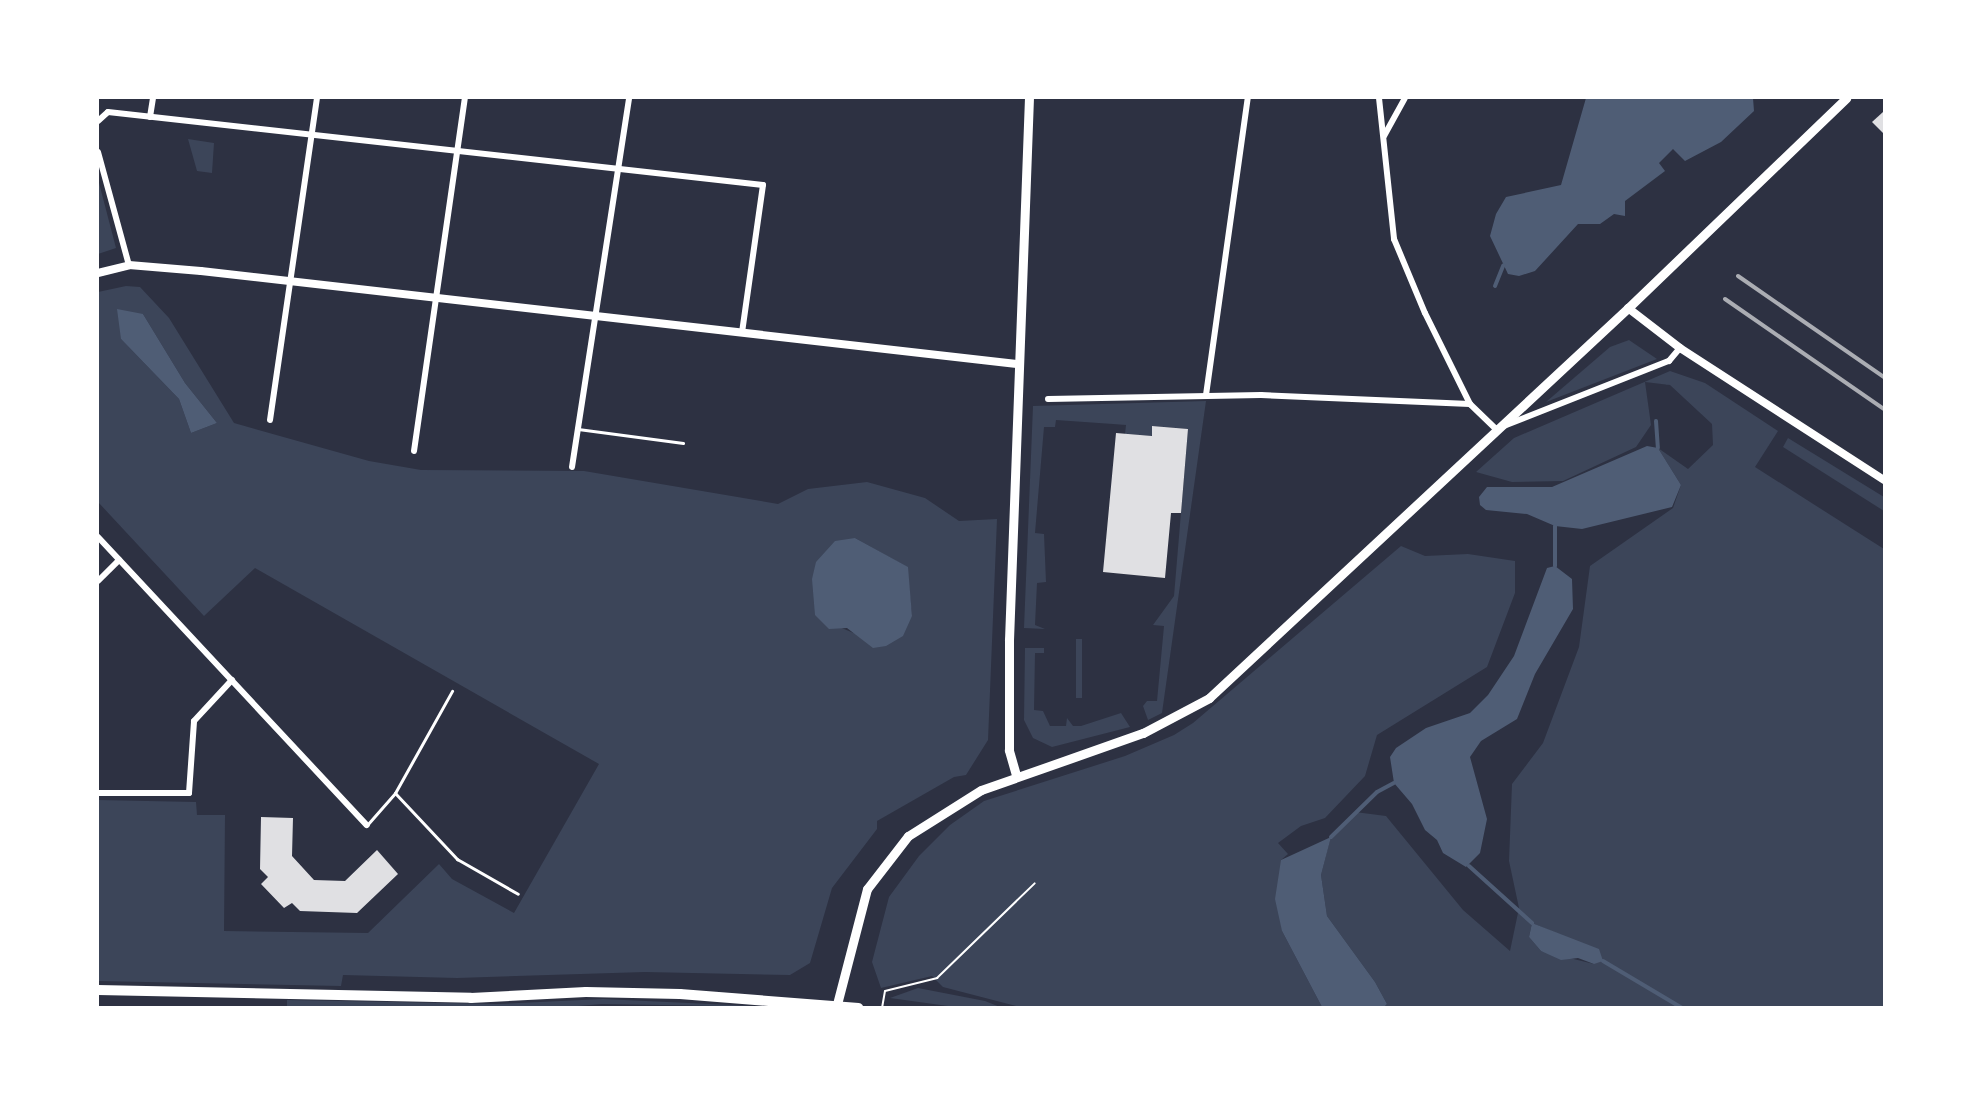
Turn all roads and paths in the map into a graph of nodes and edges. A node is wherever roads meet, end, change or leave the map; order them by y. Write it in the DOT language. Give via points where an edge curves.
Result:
graph roads {
  1 [pos="153,98"];
  2 [pos="317,98"];
  3 [pos="465,98"];
  4 [pos="629,98"];
  5 [pos="1029,98"];
  6 [pos="1248,98"];
  7 [pos="1379,98"];
  8 [pos="1405,98"];
  9 [pos="1846,98"];
  10 [pos="150,117"];
  11 [pos="98,121"];
  12 [pos="311,135"];
  13 [pos="1384,136"];
  14 [pos="457,151"];
  15 [pos="98,152"];
  16 [pos="616,170"];
  17 [pos="129,265"];
  18 [pos="98,273"];
  19 [pos="291,282"];
  20 [pos="436,299"];
  21 [pos="1628,308"];
  22 [pos="593,316"];
  23 [pos="742,333"];
  24 [pos="1680,348"];
  25 [pos="1017,364"];
  26 [pos="1206,395"];
  27 [pos="1048,399"];
  28 [pos="1470,404"];
  29 [pos="270,420"];
  30 [pos="577,429"];
  31 [pos="1496,429"];
  32 [pos="683,443"];
  33 [pos="414,451"];
  34 [pos="572,467"];
  35 [pos="1884,480"];
  36 [pos="98,537"];
  37 [pos="119,560"];
  38 [pos="98,581"];
  39 [pos="232,680"];
  40 [pos="452,691"];
  41 [pos="1016,776"];
  42 [pos="98,793"];
  43 [pos="395,793"];
  44 [pos="367,825"];
  45 [pos="1035,883"];
  46 [pos="518,894"];
  47 [pos="98,990"];
  48 [pos="836,1006"];
  49 [pos="858,1008"];
  50 [pos="882,1008"];
  1 -- 10 [label="street"];
  2 -- 12 [label="street"];
  3 -- 14 [label="street"];
  4 -- 16 [label="street"];
  5 -- 25 [label="main road"];
  6 -- 26 [label="street"];
  7 -- 13 [label="street"];
  8 -- 13 [label="street"];
  9 -- 21 [label="main road"];
  10 -- 11 [label="street" via="108,112"];
  10 -- 12 [label="street"];
  12 -- 14 [label="street"];
  12 -- 19 [label="street"];
  13 -- 28 [label="street" via="1390,217 1398,254"];
  14 -- 16 [label="street"];
  14 -- 20 [label="street"];
  15 -- 17 [label="street"];
  16 -- 22 [label="street"];
  16 -- 23 [label="street" via="763,185"];
  17 -- 18 [label="street"];
  17 -- 19 [label="street"];
  19 -- 20 [label="street"];
  19 -- 29 [label="street"];
  20 -- 22 [label="street"];
  20 -- 33 [label="street"];
  21 -- 24 [label="street"];
  21 -- 31 [label="main road"];
  22 -- 23 [label="street"];
  22 -- 30 [label="street"];
  23 -- 25 [label="street"];
  24 -- 31 [label="street" via="1669,361"];
  24 -- 35 [label="street"];
  25 -- 41 [label="main road" via="1009,640 1009,750"];
  26 -- 27 [label="street"];
  26 -- 28 [label="street" via="1335,396"];
  28 -- 31 [label="street"];
  30 -- 32 [label="lane"];
  30 -- 34 [label="street"];
  31 -- 41 [label="main road" via="1209,698 1143,733"];
  36 -- 37 [label="street"];
  37 -- 38 [label="street"];
  37 -- 39 [label="street"];
  39 -- 42 [label="street" via="194,721 189,793"];
  39 -- 44 [label="street"];
  40 -- 43 [label="lane"];
  41 -- 48 [label="main road" via="956,803 908,836 882,866 867,889"];
  43 -- 44 [label="lane"];
  43 -- 46 [label="lane" via="457,859"];
  45 -- 50 [label="path" via="937,978 885,991"];
  47 -- 48 [label="main road" via="471,998 645,993"];
  48 -- 49 [label="main road"];
}
